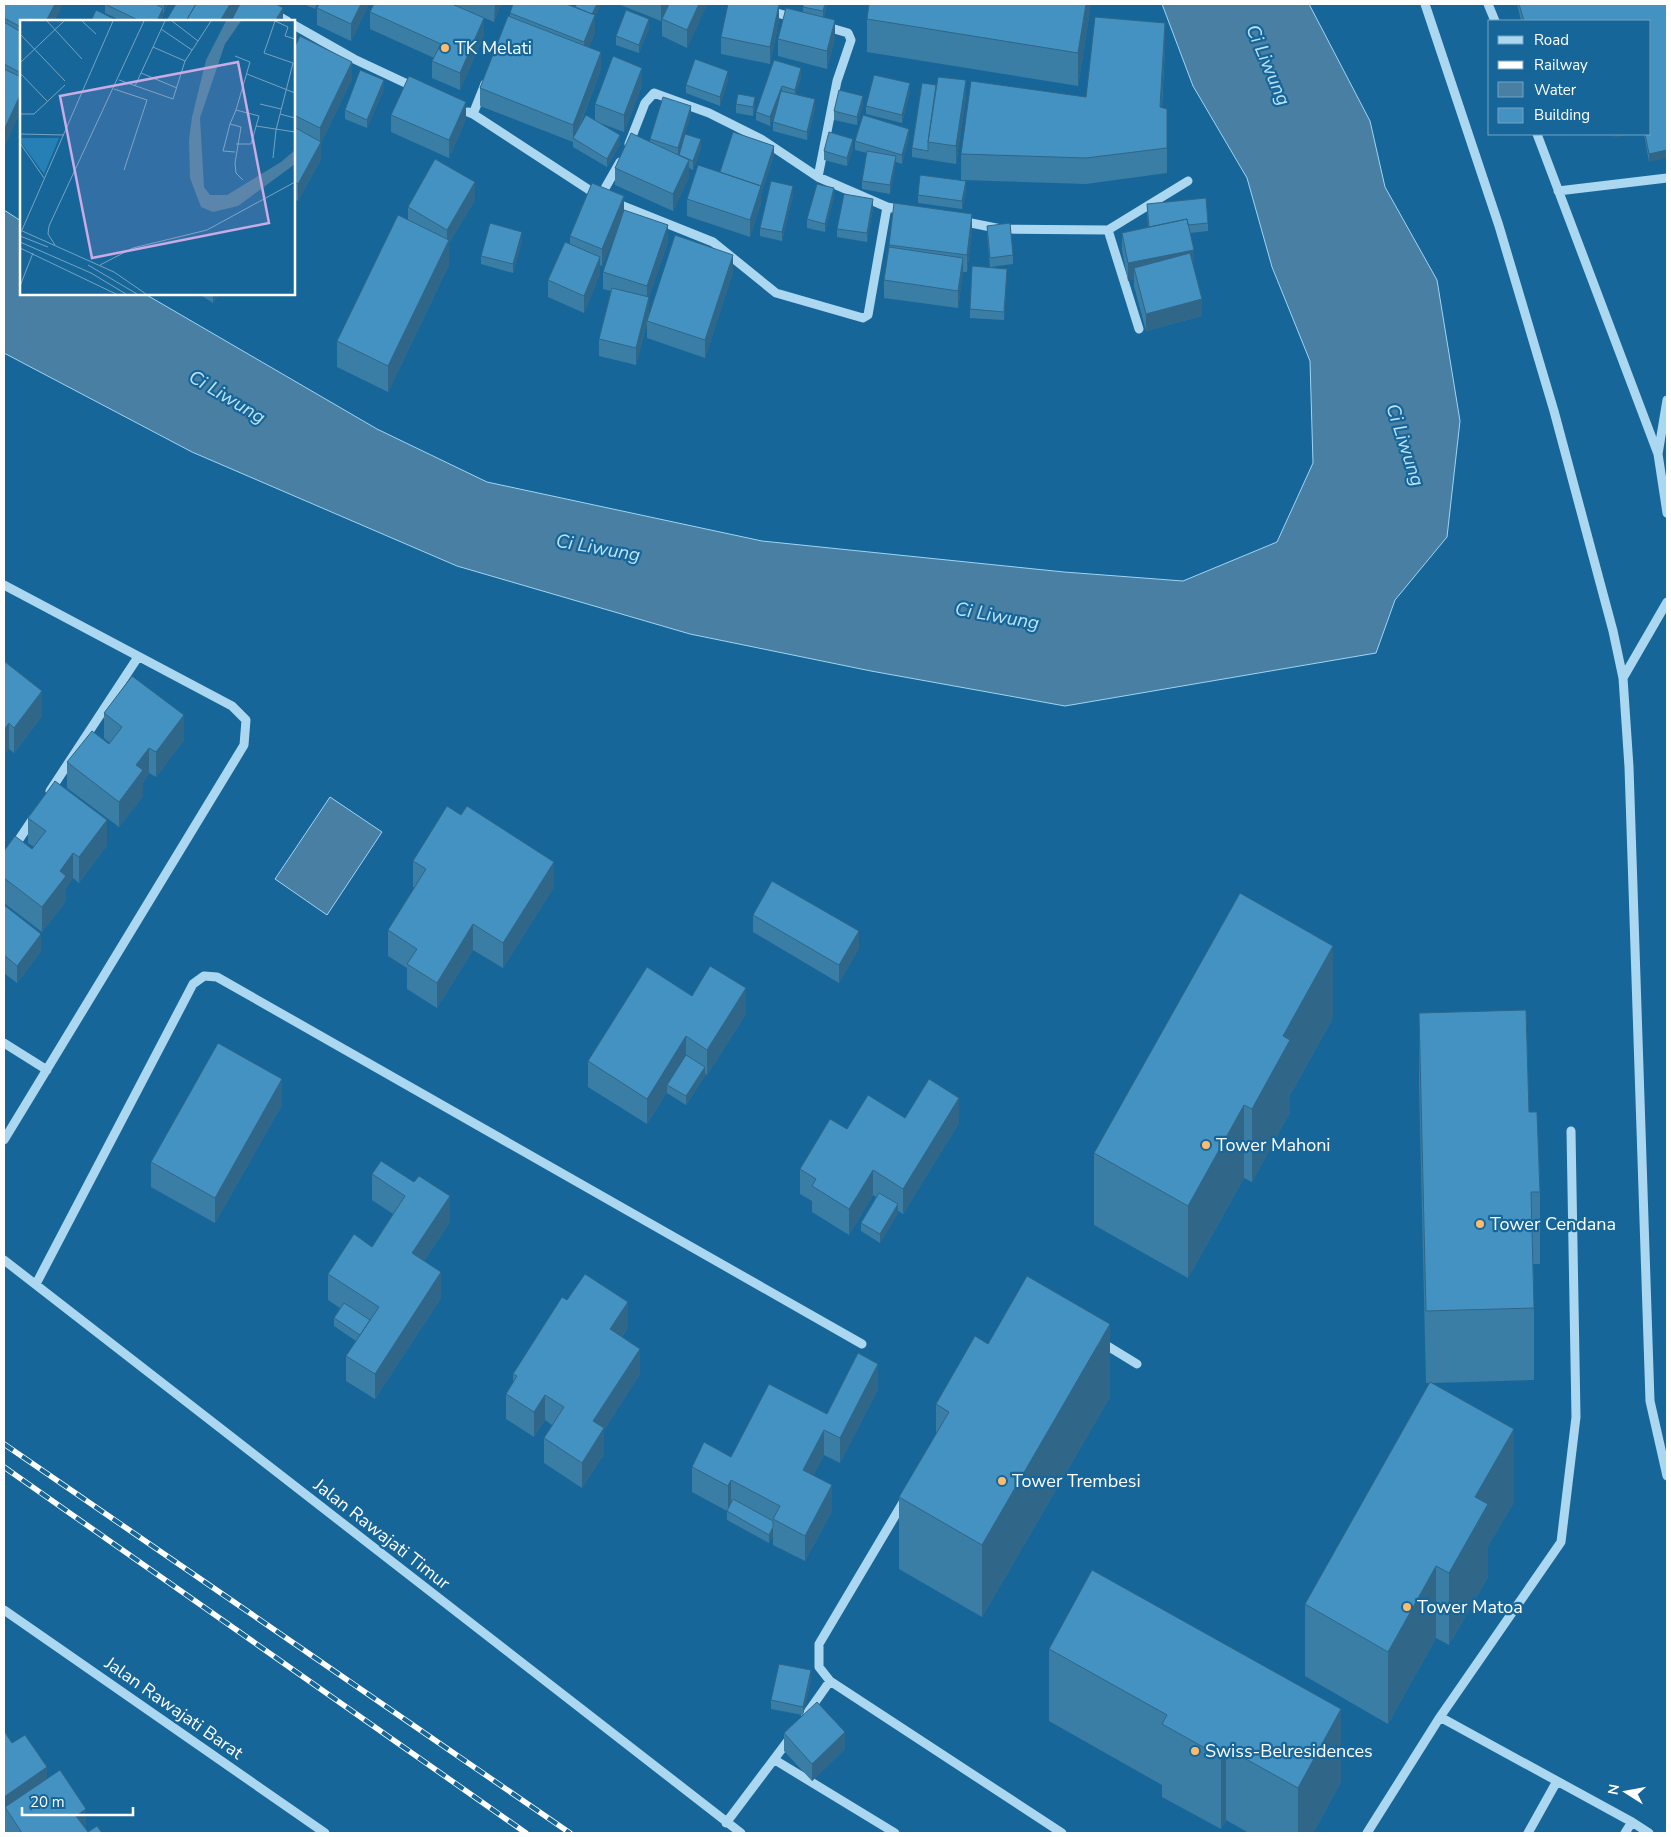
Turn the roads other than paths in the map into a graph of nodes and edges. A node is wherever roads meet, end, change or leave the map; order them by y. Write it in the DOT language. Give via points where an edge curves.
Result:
graph roads {
  1 [pos="256,4"];
  2 [pos="753,4"];
  3 [pos="1425,4"];
  4 [pos="1488,4"];
  5 [pos="285,20"];
  6 [pos="1495,20"];
  7 [pos="295,26"];
  8 [pos="488,77"];
  9 [pos="422,91"];
  10 [pos="456,106"];
  11 [pos="472,114"];
  12 [pos="1537,135"];
  13 [pos="818,177"];
  14 [pos="1667,178"];
  15 [pos="1188,181"];
  16 [pos="1558,191"];
  17 [pos="600,197"];
  18 [pos="887,207"];
  19 [pos="916,212"];
  20 [pos="954,220"];
  21 [pos="1108,230"];
  22 [pos="1139,330"];
  23 [pos="1667,400"];
  24 [pos="1658,454"];
  25 [pos="1667,513"];
  26 [pos="4,584"];
  27 [pos="1667,602"];
  28 [pos="138,657"];
  29 [pos="1622,678"];
  30 [pos="47,797"];
  31 [pos="41,805"];
  32 [pos="4,862"];
  33 [pos="4,1044"];
  34 [pos="47,1070"];
  35 [pos="1571,1131"];
  36 [pos="4,1140"];
  37 [pos="4,1260"];
  38 [pos="36,1284"];
  39 [pos="1090,1336"];
  40 [pos="862,1344"];
  41 [pos="1137,1364"];
  42 [pos="1667,1476"];
  43 [pos="909,1493"];
  44 [pos="4,1610"];
  45 [pos="830,1681"];
  46 [pos="1440,1716"];
  47 [pos="775,1760"];
  48 [pos="1557,1782"];
  49 [pos="1632,1822"];
  50 [pos="726,1823"];
  51 [pos="325,1833"];
  52 [pos="741,1833"];
  53 [pos="895,1833"];
  54 [pos="1062,1833"];
  55 [pos="1366,1833"];
  56 [pos="1528,1833"];
  57 [pos="1625,1833"];
  58 [pos="1649,1833"];
  1 -- 5 [label="street"];
  2 -- 13 [label="street" via="848,33 851,40 837,81"];
  3 -- 29 [label="street" via="1498,226 1554,411 1614,631"];
  4 -- 6 [label="street"];
  7 -- 9 [label="street" via="354,59"];
  8 -- 11 [label="street"];
  10 -- 11 [label="street"];
  11 -- 17 [label="street"];
  12 -- 16 [label="street"];
  13 -- 17 [label="street" via="761,139 709,113 654,94 645,102 626,151"];
  13 -- 18 [label="street"];
  14 -- 16 [label="street"];
  15 -- 21 [label="street"];
  16 -- 24 [label="street"];
  17 -- 18 [label="street" via="713,242 776,293 863,318 868,315"];
  18 -- 19 [label="street"];
  20 -- 21 [label="street" via="1001,229"];
  21 -- 22 [label="street"];
  23 -- 24 [label="street"];
  24 -- 25 [label="street"];
  26 -- 28 [label="street"];
  27 -- 29 [label="street"];
  28 -- 30 [label="street"];
  28 -- 34 [label="street" via="232,706 246,720 244,745"];
  29 -- 42 [label="street" via="1629,766 1650,1401"];
  31 -- 32 [label="street"];
  33 -- 34 [label="street"];
  34 -- 36 [label="street"];
  35 -- 46 [label="street" via="1576,1417 1561,1542"];
  37 -- 38 [label="street, Jalan Rawajati Timur"];
  38 -- 40 [label="street" via="193,984 204,976 217,977"];
  38 -- 50 [label="street, Jalan Rawajati Timur"];
  39 -- 41 [label="street"];
  43 -- 45 [label="street" via="819,1644 819,1667"];
  44 -- 51 [label="street, Jalan Rawajati Barat"];
  45 -- 47 [label="street"];
  45 -- 54 [label="street"];
  46 -- 48 [label="street"];
  46 -- 55 [label="street"];
  47 -- 50 [label="street"];
  47 -- 53 [label="street"];
  48 -- 49 [label="street"];
  48 -- 56 [label="street"];
  49 -- 57 [label="street"];
  49 -- 58 [label="street"];
  50 -- 52 [label="street, Jalan Rawajati Timur"];
}
